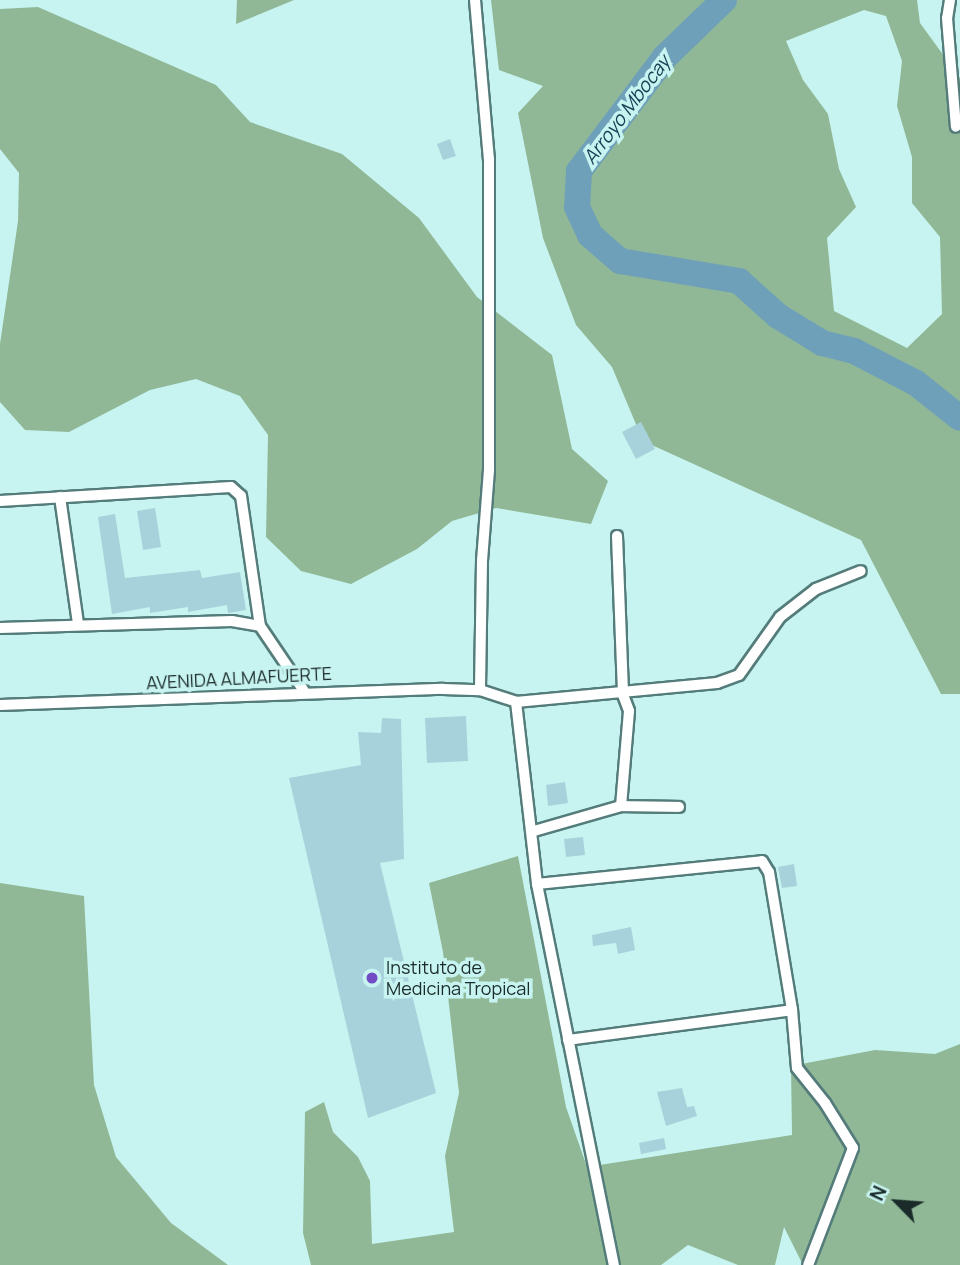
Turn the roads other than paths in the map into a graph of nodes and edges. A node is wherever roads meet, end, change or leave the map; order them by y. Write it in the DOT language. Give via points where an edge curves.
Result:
graph roads {
  1 [pos="475,0"];
  2 [pos="950,0"];
  3 [pos="956,127"];
  4 [pos="60,497"];
  5 [pos="0,501"];
  6 [pos="617,536"];
  7 [pos="861,571"];
  8 [pos="78,624"];
  9 [pos="260,626"];
  10 [pos="0,628"];
  11 [pos="480,690"];
  12 [pos="304,691"];
  13 [pos="623,695"];
  14 [pos="516,702"];
  15 [pos="0,705"];
  16 [pos="621,806"];
  17 [pos="679,807"];
  18 [pos="534,831"];
  19 [pos="537,884"];
  20 [pos="792,1010"];
  21 [pos="568,1040"];
  22 [pos="614,1265"];
  23 [pos="808,1265"];
  1 -- 11 [label="street" via="489,159 489,470"];
  2 -- 3 [label="street" via="947,18"];
  4 -- 5 [label="street"];
  4 -- 8 [label="street"];
  4 -- 9 [label="street" via="231,487 241,496"];
  6 -- 13 [label="street"];
  7 -- 13 [label="street" via="816,589 780,617 739,675 717,683"];
  8 -- 9 [label="street" via="232,621"];
  8 -- 10 [label="street"];
  9 -- 12 [label="street"];
  11 -- 12 [label="street, AVENIDA ALMAFUERTE"];
  11 -- 14 [label="street, AVENIDA ALMAFUERTE"];
  12 -- 15 [label="street, AVENIDA ALMAFUERTE"];
  13 -- 14 [label="street"];
  13 -- 16 [label="street" via="629,711"];
  14 -- 18 [label="street"];
  16 -- 17 [label="street"];
  16 -- 18 [label="street"];
  18 -- 19 [label="street"];
  19 -- 20 [label="street" via="762,861 769,872"];
  19 -- 21 [label="street"];
  20 -- 21 [label="street"];
  20 -- 23 [label="street" via="797,1068 853,1148"];
  21 -- 22 [label="street"];
}
